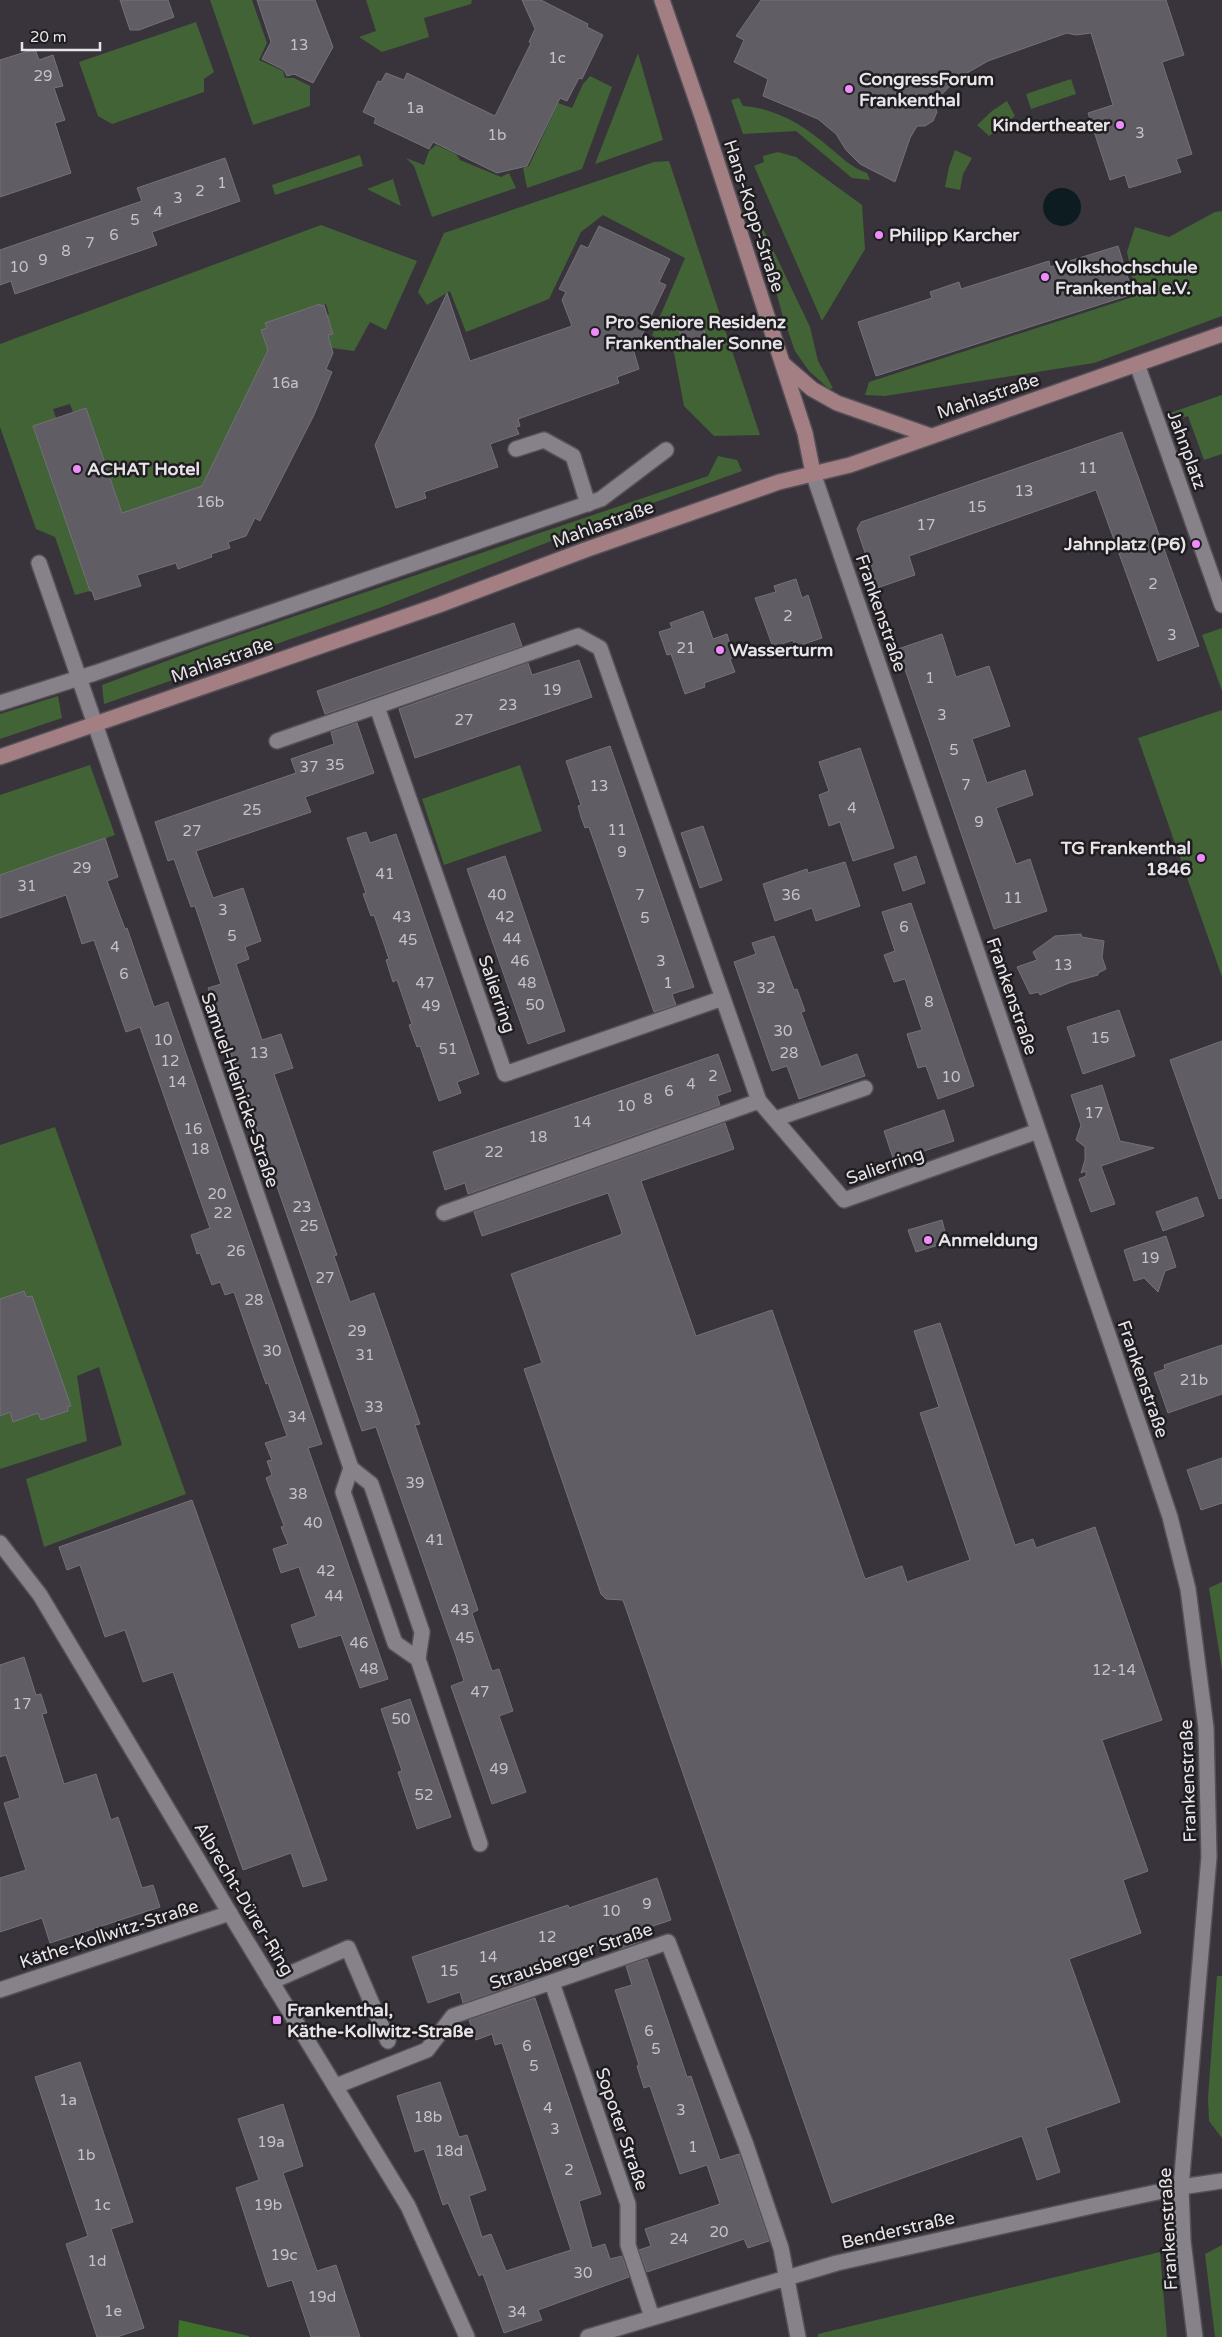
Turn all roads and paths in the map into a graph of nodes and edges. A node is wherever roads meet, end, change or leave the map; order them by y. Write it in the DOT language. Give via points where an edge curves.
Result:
graph roads {
  1 [pos="662,0"];
  2 [pos="1222,334"];
  3 [pos="783,364"];
  4 [pos="1137,364"];
  5 [pos="931,436"];
  6 [pos="516,449"];
  7 [pos="666,450"];
  8 [pos="813,473"];
  9 [pos="588,504"];
  10 [pos="39,563"];
  11 [pos="1222,605"];
  12 [pos="80,678"];
  13 [pos="0,702"];
  14 [pos="376,707"];
  15 [pos="95,724"];
  16 [pos="277,741"];
  17 [pos="0,757"];
  18 [pos="723,998"];
  19 [pos="865,1088"];
  20 [pos="760,1101"];
  21 [pos="775,1119"];
  22 [pos="1038,1131"];
  23 [pos="444,1213"];
  24 [pos="351,1468"];
  25 [pos="0,1543"];
  26 [pos="418,1659"];
  27 [pos="480,1844"];
  28 [pos="230,1914"];
  29 [pos="271,1982"];
  30 [pos="552,1982"];
  31 [pos="0,1990"];
  32 [pos="388,2041"];
  33 [pos="336,2086"];
  34 [pos="1222,2181"];
  35 [pos="1181,2187"];
  36 [pos="787,2277"];
  37 [pos="652,2317"];
  38 [pos="466,2337"];
  39 [pos="588,2337"];
  40 [pos="798,2337"];
  41 [pos="1195,2337"];
  1 -- 3 [label="main road, Hans-Kopp-Straße"];
  2 -- 4 [label="main road, Mahlastraße"];
  3 -- 5 [label="main road" via="812,388 838,403"];
  3 -- 8 [label="main road, Hans-Kopp-Straße" via="805,433"];
  4 -- 5 [label="main road, Mahlastraße"];
  4 -- 11 [label="street, Jahnplatz"];
  5 -- 8 [label="main road, Mahlastraße" via="850,465"];
  6 -- 9 [label="street" via="544,440 573,456"];
  7 -- 9 [label="street" via="600,500"];
  8 -- 15 [label="main road, Mahlastraße" via="779,482 439,605"];
  8 -- 22 [label="street, Frankenstraße"];
  9 -- 12 [label="street"];
  10 -- 12 [label="street, Samuel-Heinicke-Straße"];
  12 -- 13 [label="street"];
  12 -- 15 [label="street, Samuel-Heinicke-Straße"];
  14 -- 16 [label="street, Salierring"];
  14 -- 18 [label="street, Salierring" via="578,636 600,648"];
  14 -- 18 [label="street, Salierring" via="505,1074"];
  15 -- 17 [label="main road, Mahlastraße"];
  15 -- 24 [label="street, Samuel-Heinicke-Straße"];
  18 -- 20 [label="street, Salierring"];
  19 -- 21 [label="street"];
  20 -- 21 [label="street, Salierring"];
  20 -- 23 [label="street"];
  21 -- 22 [label="street, Salierring" via="844,1200"];
  22 -- 35 [label="street, Frankenstraße" via="1170,1517 1188,1589 1206,1728 1209,1857"];
  24 -- 26 [label="street" via="371,1484 422,1632"];
  24 -- 26 [label="street" via="343,1492 395,1642"];
  25 -- 28 [label="street, Albrecht-Dürer-Ring" via="40,1595"];
  26 -- 27 [label="street"];
  28 -- 29 [label="street, Albrecht-Dürer-Ring"];
  28 -- 31 [label="street, Käthe-Kollwitz-Straße"];
  29 -- 32 [label="street" via="348,1948"];
  29 -- 33 [label="street, Albrecht-Dürer-Ring"];
  30 -- 33 [label="street, Strausberger Straße" via="453,2016 427,2050"];
  30 -- 36 [label="street, Strausberger Straße" via="668,1942 746,2145 781,2248"];
  30 -- 37 [label="street, Sopoter Straße" via="628,2204 628,2244"];
  33 -- 38 [label="street, Albrecht-Dürer-Ring" via="408,2206"];
  34 -- 35 [label="street, Benderstraße"];
  35 -- 36 [label="street, Benderstraße" via="850,2260"];
  35 -- 41 [label="street, Frankenstraße" via="1183,2241"];
  36 -- 37 [label="street, Benderstraße"];
  36 -- 40 [label="street"];
  37 -- 39 [label="street, Benderstraße"];
}
